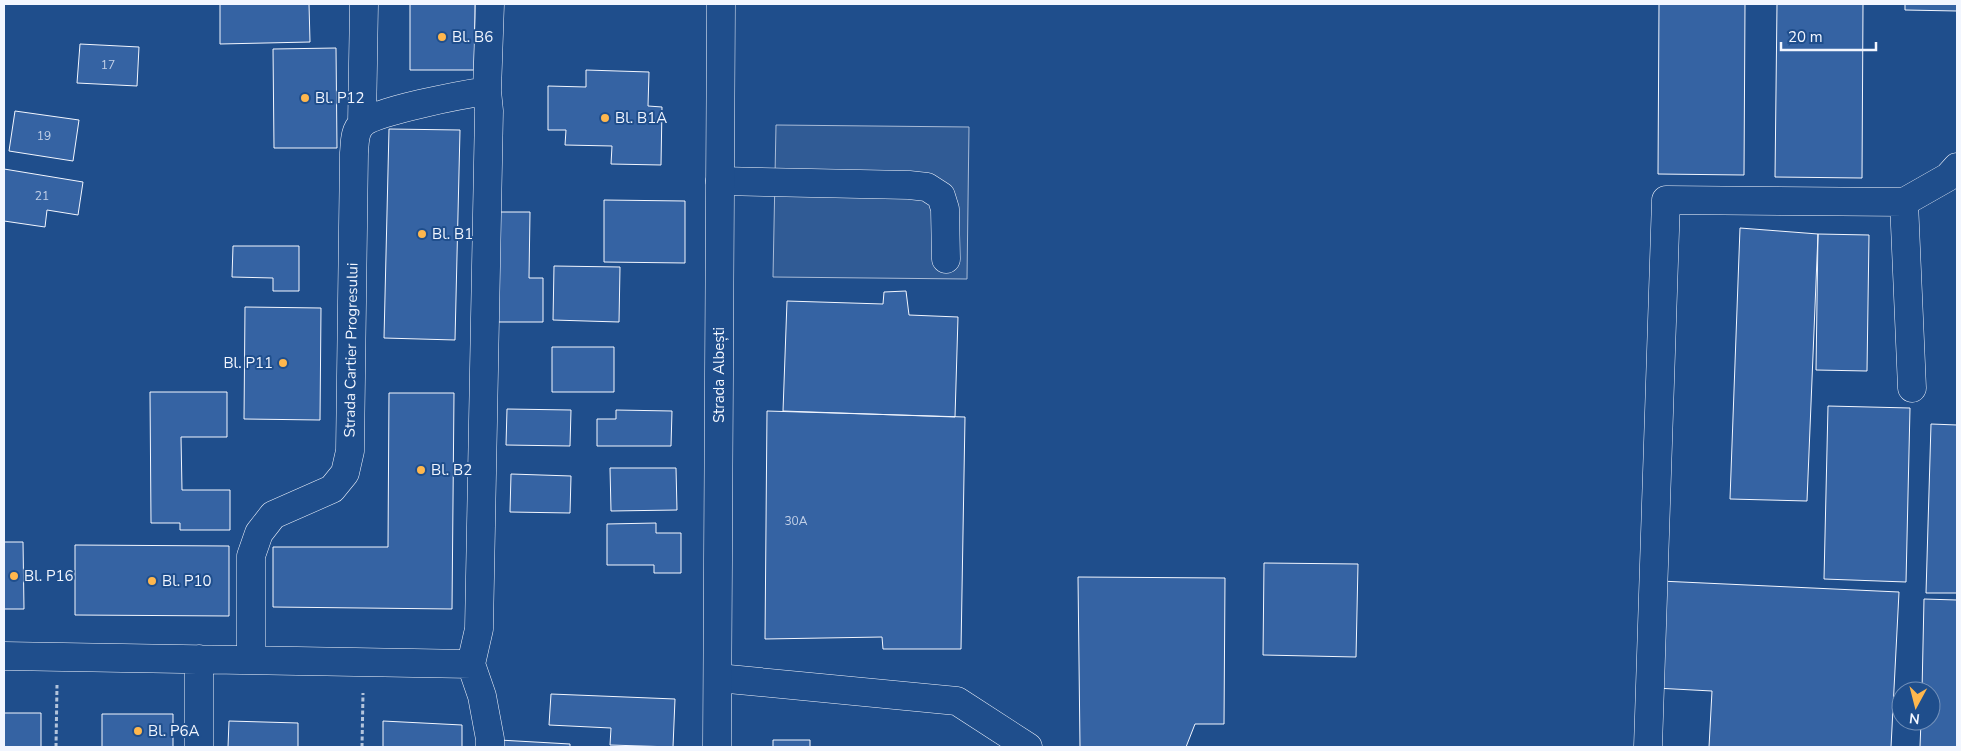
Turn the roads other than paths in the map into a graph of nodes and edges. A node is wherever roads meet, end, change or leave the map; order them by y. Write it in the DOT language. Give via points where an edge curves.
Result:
graph roads {
  1 [pos="364,4"];
  2 [pos="490,4"];
  3 [pos="721,4"];
  4 [pos="487,92"];
  5 [pos="362,123"];
  6 [pos="1957,167"];
  7 [pos="720,181"];
  8 [pos="1904,202"];
  9 [pos="946,259"];
  10 [pos="1912,388"];
  11 [pos="4,656"];
  12 [pos="199,659"];
  13 [pos="251,660"];
  14 [pos="471,664"];
  15 [pos="718,678"];
  16 [pos="199,747"];
  17 [pos="490,747"];
  18 [pos="717,747"];
  19 [pos="1028,747"];
  20 [pos="1648,747"];
  1 -- 5 [label="street, Strada Cartier Progresului"];
  2 -- 4 [label="street"];
  3 -- 7 [label="street, Strada Albești"];
  4 -- 5 [label="street" via="383,113"];
  4 -- 14 [label="street" via="478,629"];
  5 -- 13 [label="street, Strada Cartier Progresului" via="356,131 354,153 350,451 345,473 332,489 273,515 259,533 251,556"];
  6 -- 8 [label="street" via="1948,177"];
  7 -- 9 [label="street" via="928,187 941,196 945,209"];
  7 -- 15 [label="street, Strada Albești"];
  8 -- 10 [label="street"];
  8 -- 20 [label="street" via="1666,200"];
  11 -- 12 [label="street"];
  12 -- 13 [label="street"];
  12 -- 16 [label="street"];
  13 -- 14 [label="street"];
  14 -- 17 [label="street" via="482,696"];
  15 -- 18 [label="street, Strada Albești"];
  15 -- 19 [label="street" via="957,701"];
}
